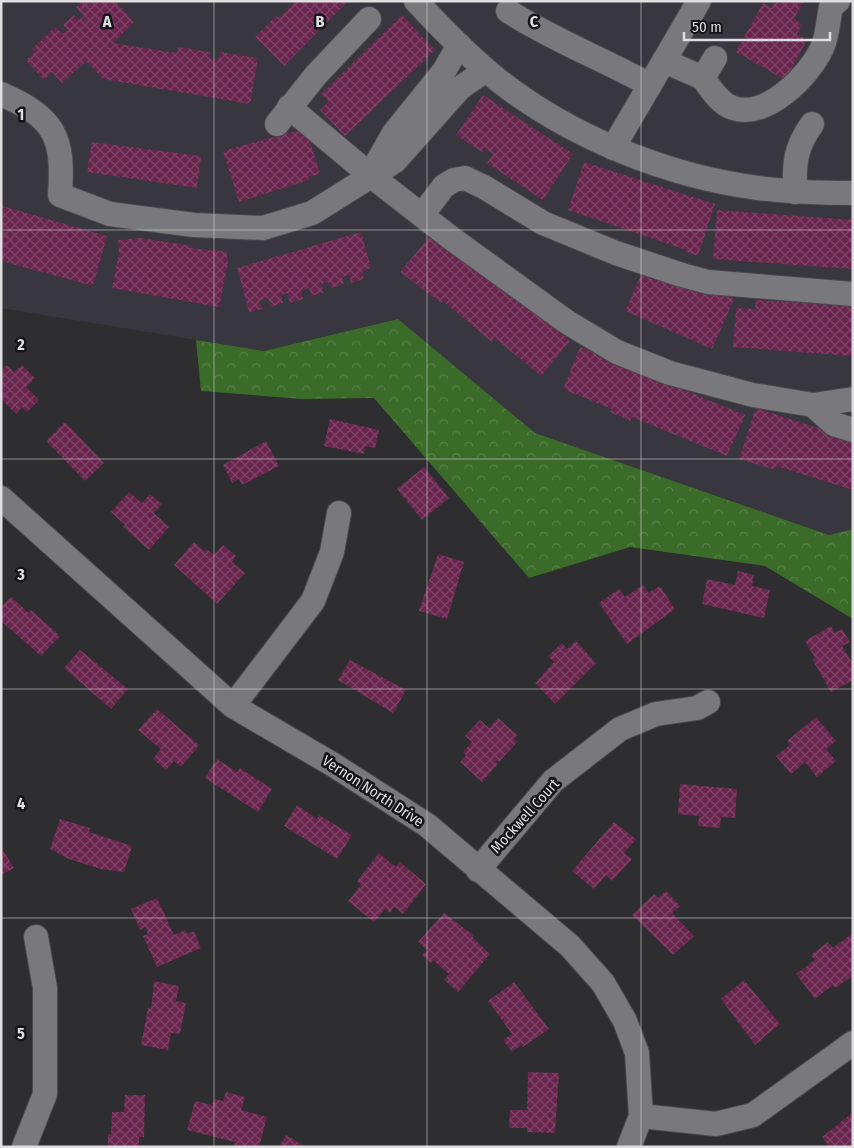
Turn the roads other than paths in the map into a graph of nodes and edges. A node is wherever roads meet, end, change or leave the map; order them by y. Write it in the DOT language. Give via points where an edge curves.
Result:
graph roads {
  1 [pos="416,1"];
  2 [pos="699,1"];
  3 [pos="829,3"];
  4 [pos="508,11"];
  5 [pos="369,19"];
  6 [pos="459,46"];
  7 [pos="715,58"];
  8 [pos="664,61"];
  9 [pos="486,70"];
  10 [pos="703,78"];
  11 [pos="650,85"];
  12 [pos="1,94"];
  13 [pos="812,124"];
  14 [pos="613,148"];
  15 [pos="370,175"];
  16 [pos="795,192"];
  17 [pos="853,193"];
  18 [pos="422,215"];
  19 [pos="853,294"];
  20 [pos="853,399"];
  21 [pos="813,406"];
  22 [pos="853,430"];
  23 [pos="1,498"];
  24 [pos="339,513"];
  25 [pos="708,702"];
  26 [pos="233,706"];
  27 [pos="478,870"];
  28 [pos="36,938"];
  29 [pos="853,1043"];
  30 [pos="641,1116"];
  31 [pos="24,1147"];
  32 [pos="629,1147"];
  1 -- 6 [label="street"];
  2 -- 8 [label="street"];
  3 -- 10 [label="street" via="822,49 807,71 779,98 745,109 732,108"];
  4 -- 11 [label="street" via="540,32"];
  5 -- 15 [label="street" via="283,115"];
  6 -- 9 [label="street"];
  6 -- 15 [label="street" via="444,72 394,133"];
  7 -- 10 [label="street"];
  8 -- 10 [label="street"];
  8 -- 11 [label="street"];
  9 -- 14 [label="street" via="532,103"];
  9 -- 15 [label="street" via="460,88 395,161"];
  11 -- 14 [label="street"];
  12 -- 15 [label="street" via="46,121 57,138 62,162 60,195 110,214 194,225 263,228 312,213"];
  13 -- 16 [label="street" via="804,135 794,163"];
  14 -- 16 [label="street" via="680,172 757,188"];
  15 -- 18 [label="street"];
  16 -- 17 [label="street"];
  18 -- 19 [label="street" via="444,186 465,178 542,223 682,275 708,282"];
  18 -- 21 [label="street" via="567,322 617,352 680,376"];
  20 -- 21 [label="street"];
  21 -- 22 [label="street" via="834,424"];
  23 -- 26 [label="street, Vernon North Drive"];
  24 -- 26 [label="street" via="332,552 313,601"];
  25 -- 27 [label="street, Mockwell Court" via="697,708 656,714 620,729 553,781"];
  26 -- 27 [label="street, Vernon North Drive" via="427,825"];
  27 -- 30 [label="street, Vernon North Drive" via="570,946 602,983 625,1021 637,1052"];
  28 -- 31 [label="street" via="45,988 45,1094"];
  29 -- 30 [label="street" via="753,1115 716,1124"];
  30 -- 32 [label="street, Vernon North Drive"];
}
